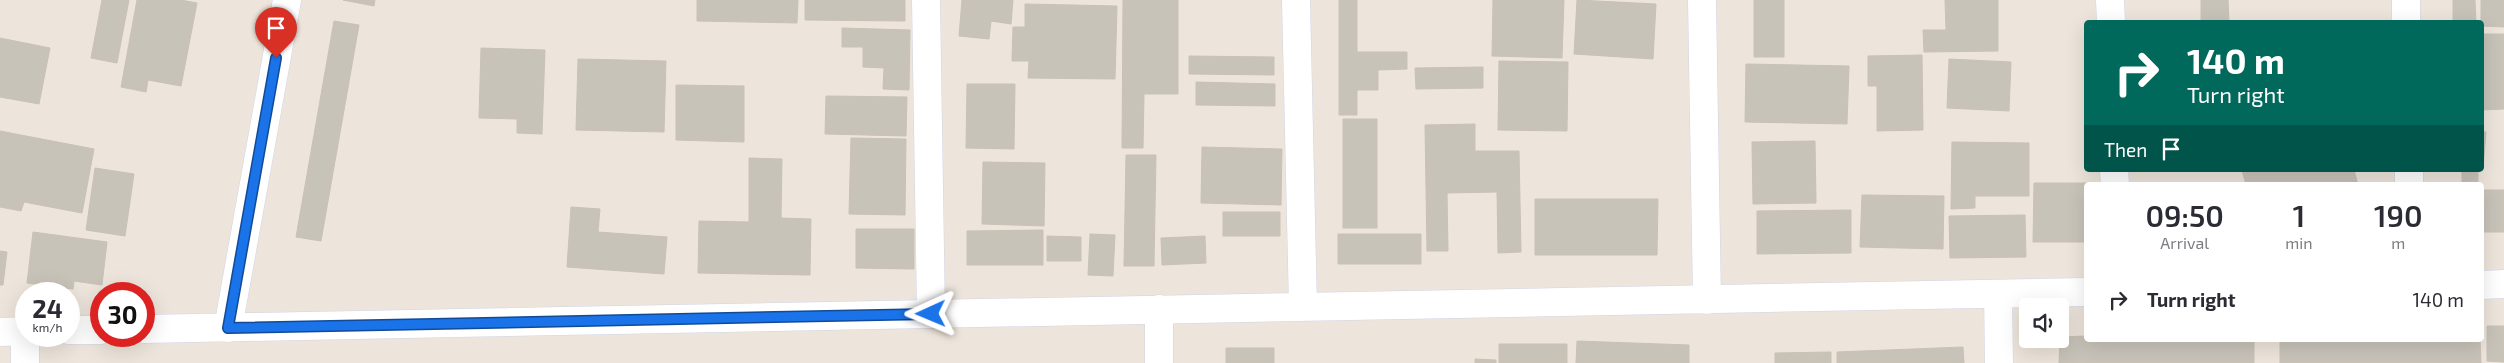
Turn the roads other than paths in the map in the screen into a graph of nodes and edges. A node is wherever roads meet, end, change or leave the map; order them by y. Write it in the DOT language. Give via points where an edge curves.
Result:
graph roads {
  1 [pos="287,0"];
  2 [pos="926,0"];
  3 [pos="1296,0"];
  4 [pos="1702,0"];
  5 [pos="2110,0"];
  6 [pos="2406,0"];
  7 [pos="2110,20"];
  8 [pos="2406,20"];
  9 [pos="2504,284"];
  10 [pos="2484,285"];
  11 [pos="2084,292"];
  12 [pos="1998,294"];
  13 [pos="1707,300"];
  14 [pos="1303,307"];
  15 [pos="1159,309"];
  16 [pos="931,314"];
  17 [pos="228,328"];
  18 [pos="155,329"];
  19 [pos="21,347"];
  20 [pos="25,363"];
  21 [pos="1158,363"];
  22 [pos="1999,363"];
  1 -- 17 [label="street"];
  2 -- 16 [label="street"];
  3 -- 14 [label="street"];
  4 -- 13 [label="street"];
  5 -- 7 [label="street"];
  6 -- 8 [label="street"];
  9 -- 10 [label="street"];
  11 -- 12 [label="street"];
  12 -- 13 [label="street"];
  12 -- 22 [label="street"];
  13 -- 14 [label="street"];
  14 -- 15 [label="street"];
  15 -- 16 [label="street"];
  15 -- 21 [label="street"];
  16 -- 17 [label="street"];
  17 -- 18 [label="street"];
  19 -- 20 [label="street"];
}
